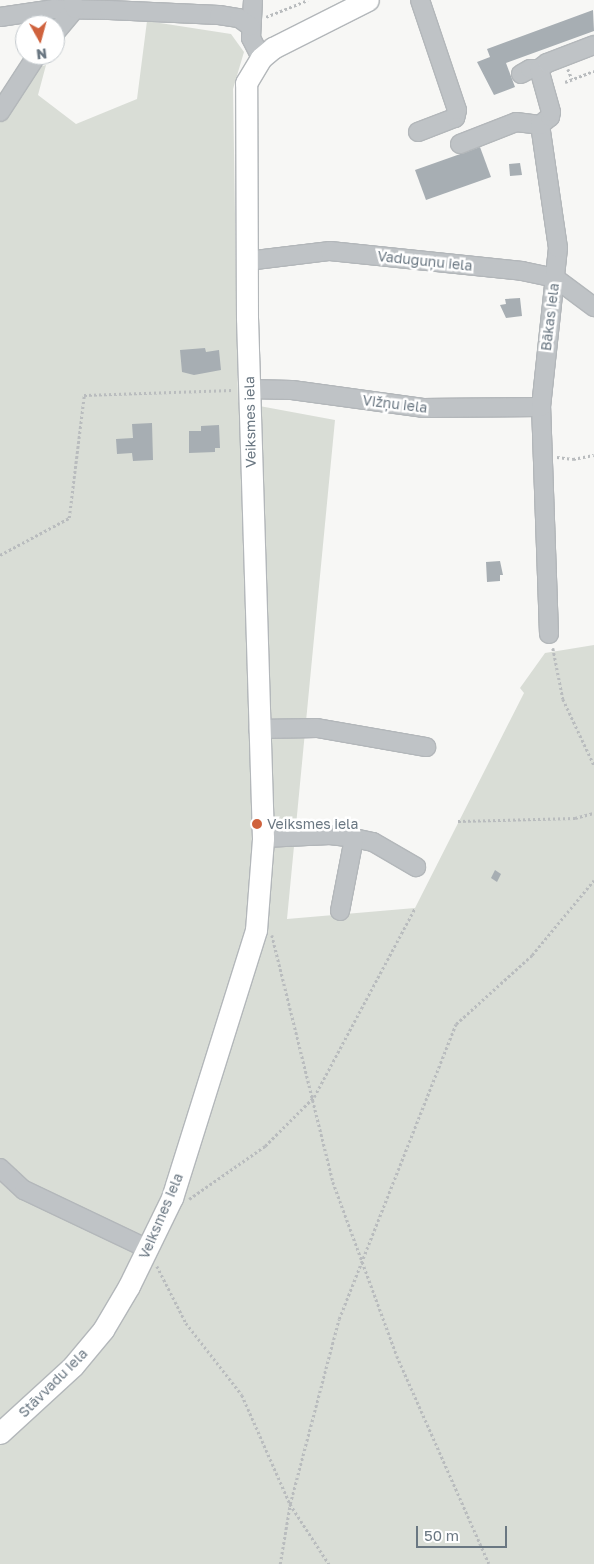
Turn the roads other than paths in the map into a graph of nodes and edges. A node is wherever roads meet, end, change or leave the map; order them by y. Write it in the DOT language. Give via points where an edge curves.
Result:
graph roads {
  1 [pos="253,0"];
  2 [pos="368,0"];
  3 [pos="420,0"];
  4 [pos="74,5"];
  5 [pos="0,17"];
  6 [pos="65,18"];
  7 [pos="250,26"];
  8 [pos="594,45"];
  9 [pos="261,58"];
  10 [pos="31,65"];
  11 [pos="539,69"];
  12 [pos="521,74"];
  13 [pos="0,112"];
  14 [pos="540,125"];
  15 [pos="418,132"];
  16 [pos="460,144"];
  17 [pos="247,261"];
  18 [pos="555,278"];
  19 [pos="594,307"];
  20 [pos="249,389"];
  21 [pos="542,407"];
  22 [pos="549,634"];
  23 [pos="258,729"];
  24 [pos="426,747"];
  25 [pos="263,838"];
  26 [pos="354,838"];
  27 [pos="416,867"];
  28 [pos="340,911"];
  29 [pos="0,1168"];
  30 [pos="148,1249"];
  31 [pos="104,1330"];
  32 [pos="0,1434"];
  1 -- 7 [label="street"];
  2 -- 9 [label="main road" via="273,48"];
  3 -- 15 [label="street" via="457,110 455,118"];
  4 -- 5 [label="street"];
  4 -- 6 [label="street"];
  4 -- 7 [label="street" via="219,15 239,18"];
  7 -- 9 [label="street" via="251,38"];
  8 -- 11 [label="street"];
  9 -- 17 [label="main road, Veiksmes iela" via="246,83"];
  10 -- 13 [label="street"];
  11 -- 12 [label="street"];
  11 -- 14 [label="street" via="551,112"];
  14 -- 16 [label="street" via="516,122"];
  14 -- 18 [label="street, Bākas iela" via="556,224"];
  17 -- 18 [label="street, Vaduguņu iela" via="330,251 522,271"];
  17 -- 20 [label="main road, Veiksmes iela"];
  18 -- 19 [label="street, Vaduguņu iela"];
  18 -- 21 [label="street, Bākas iela"];
  20 -- 21 [label="street, Vižņu iela" via="292,390 423,408"];
  20 -- 23 [label="main road, Veiksmes iela"];
  21 -- 22 [label="street, Bākas iela"];
  23 -- 24 [label="street" via="317,728"];
  23 -- 25 [label="main road, Veiksmes iela"];
  25 -- 26 [label="street" via="330,835"];
  25 -- 30 [label="main road, Veiksmes iela" via="256,930 172,1198"];
  26 -- 27 [label="street" via="373,842"];
  26 -- 28 [label="street"];
  29 -- 30 [label="street" via="24,1190"];
  30 -- 31 [label="main road, Veiksmes iela"];
  31 -- 32 [label="main road, Stāvvadu iela" via="73,1366"];
}
